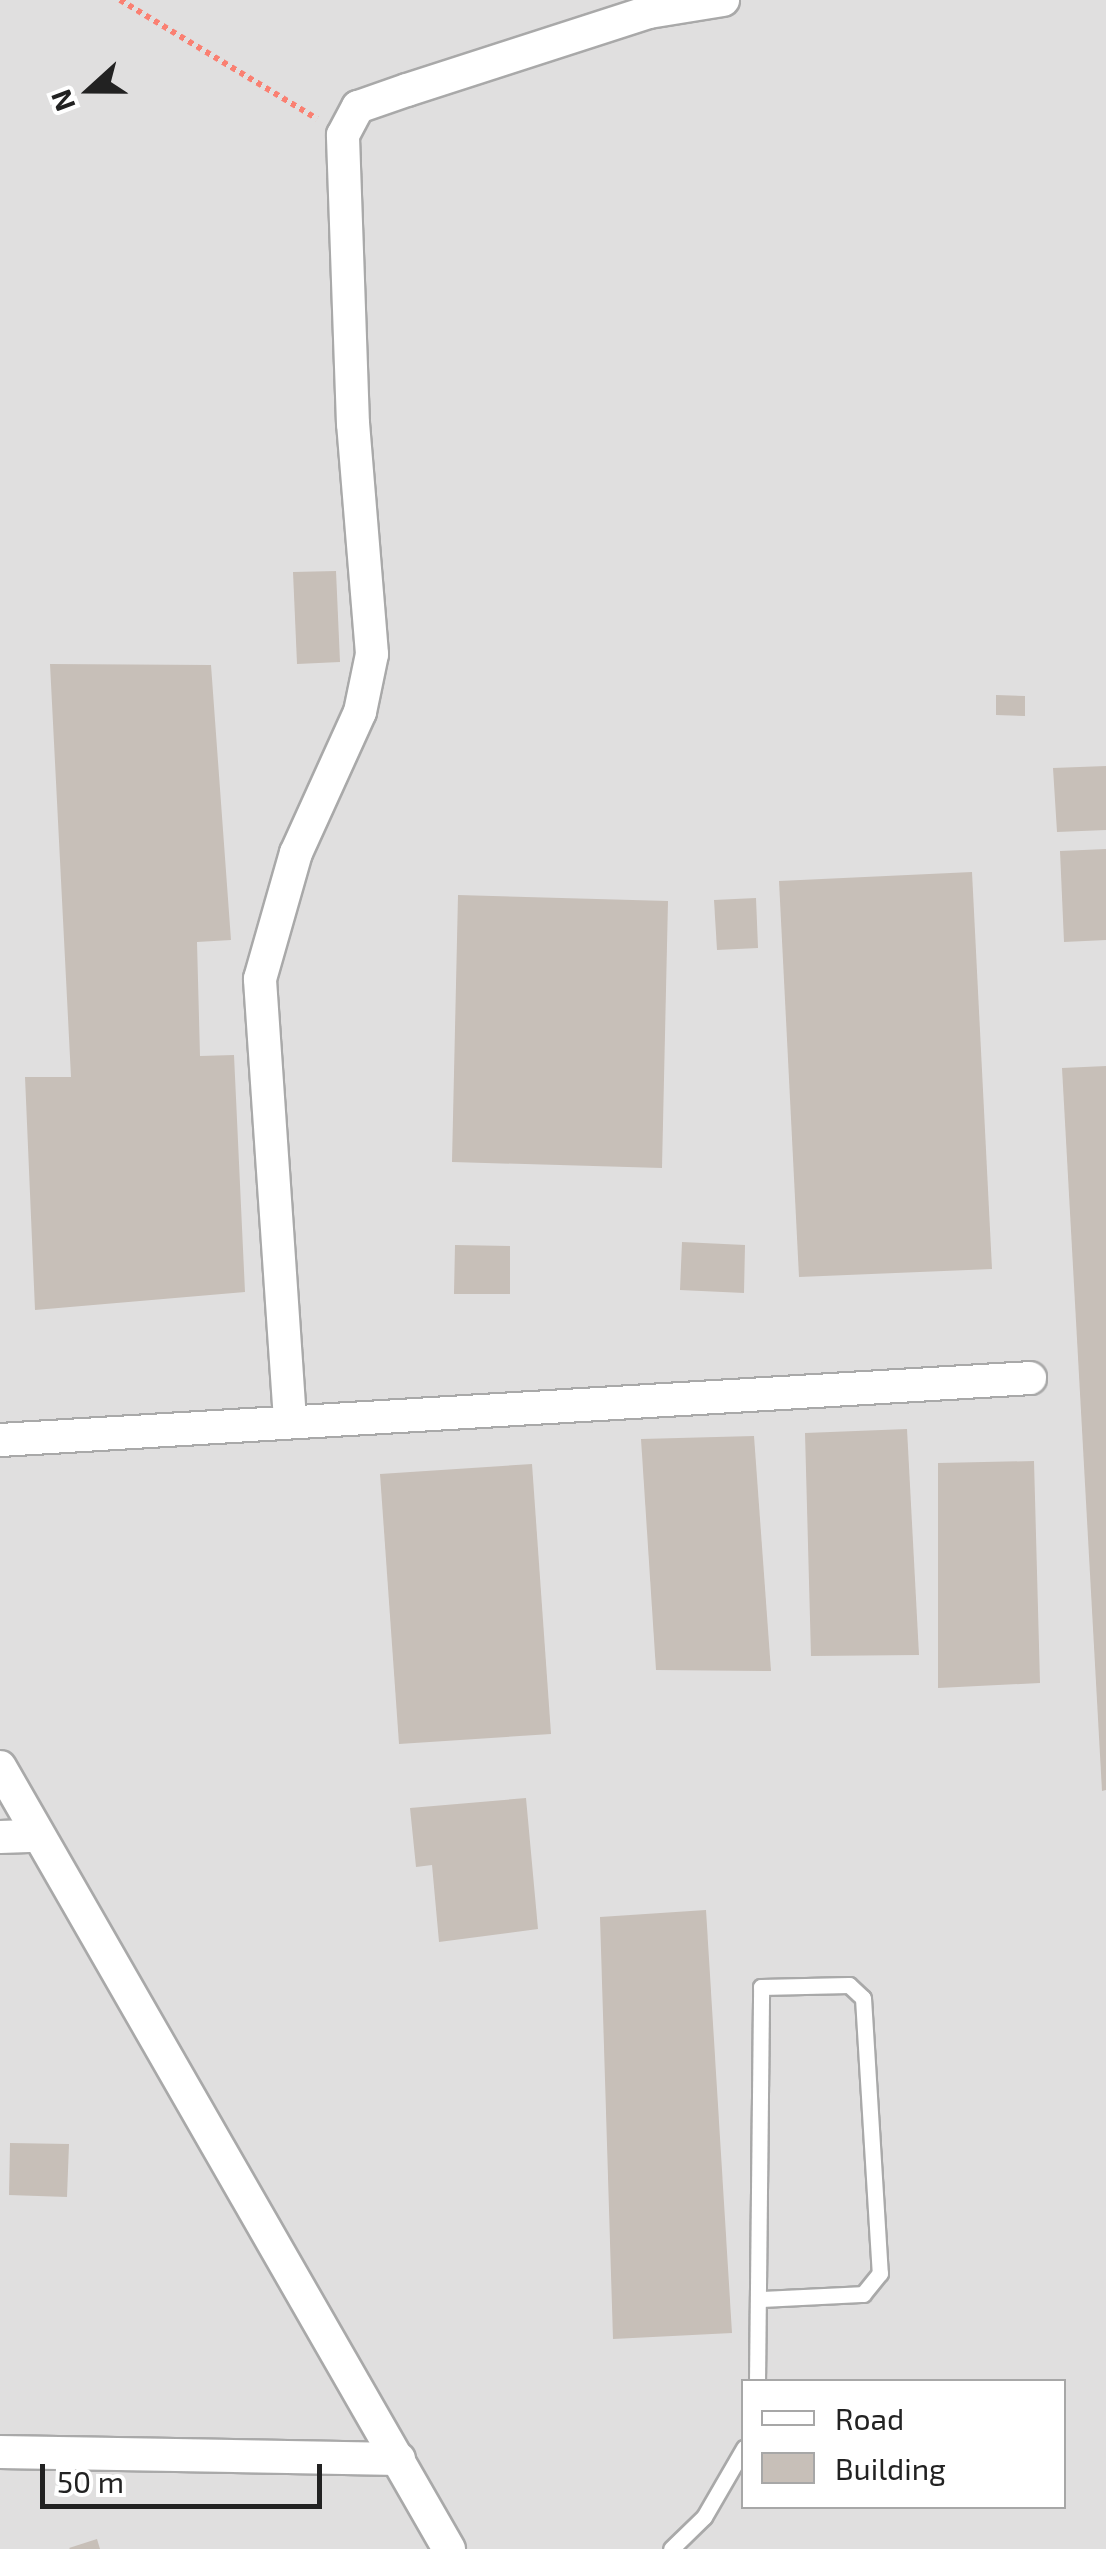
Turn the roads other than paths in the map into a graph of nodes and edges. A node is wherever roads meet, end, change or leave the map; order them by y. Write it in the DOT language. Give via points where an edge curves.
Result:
graph roads {
  1 [pos="723,0"];
  2 [pos="1030,1378"];
  3 [pos="290,1420"];
  4 [pos="0,1440"];
  5 [pos="0,1767"];
  6 [pos="36,1836"];
  7 [pos="0,1837"];
  8 [pos="759,2298"];
  9 [pos="757,2379"];
  10 [pos="0,2452"];
  11 [pos="741,2453"];
  12 [pos="399,2459"];
  13 [pos="449,2549"];
  14 [pos="671,2549"];
  1 -- 3 [label="street" via="649,12 358,107 343,135 353,424 372,654 360,712 296,853 260,979"];
  2 -- 3 [label="street"];
  3 -- 4 [label="street"];
  5 -- 6 [label="street"];
  6 -- 7 [label="street"];
  6 -- 12 [label="street"];
  8 -- 8 [label="lane" via="761,1987 849,1985 864,1998 880,2273 863,2294"];
  8 -- 9 [label="lane"];
  10 -- 12 [label="street"];
  11 -- 14 [label="lane" via="704,2517"];
  12 -- 13 [label="street"];
}
